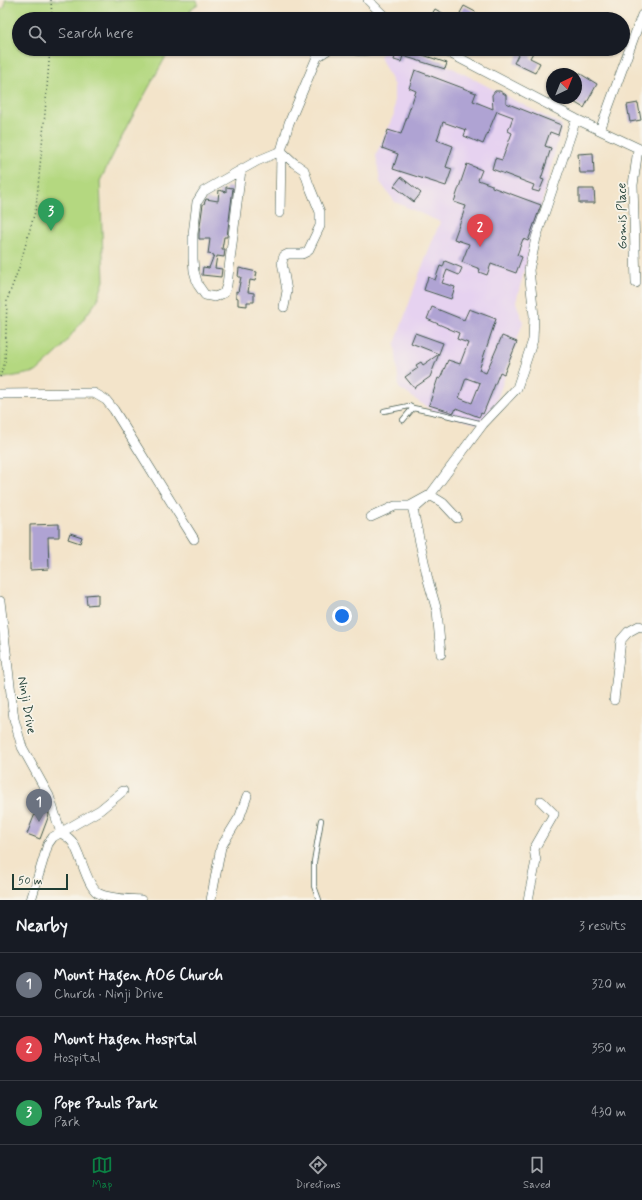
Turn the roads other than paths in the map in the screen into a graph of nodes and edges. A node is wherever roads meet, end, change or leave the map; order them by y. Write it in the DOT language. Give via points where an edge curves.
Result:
graph roads {
  1 [pos="368,0"];
  2 [pos="380,12"];
  3 [pos="642,15"];
  4 [pos="630,48"];
  5 [pos="318,56"];
  6 [pos="455,56"];
  7 [pos="627,56"];
  8 [pos="576,119"];
  9 [pos="600,130"];
  10 [pos="640,149"];
  11 [pos="281,151"];
  12 [pos="241,170"];
  13 [pos="280,213"];
  14 [pos="636,283"];
  15 [pos="284,307"];
  16 [pos="0,394"];
  17 [pos="413,408"];
  18 [pos="384,411"];
  19 [pos="404,420"];
  20 [pos="483,424"];
  21 [pos="430,495"];
  22 [pos="371,516"];
  23 [pos="457,518"];
  24 [pos="194,539"];
  25 [pos="0,601"];
  26 [pos="642,626"];
  27 [pos="441,654"];
  28 [pos="614,700"];
  29 [pos="123,791"];
  30 [pos="247,796"];
  31 [pos="541,801"];
  32 [pos="321,820"];
  33 [pos="61,833"];
  34 [pos="31,900"];
  35 [pos="141,900"];
  36 [pos="211,900"];
  37 [pos="319,900"];
  38 [pos="528,900"];
  1 -- 2 [label="street"];
  3 -- 4 [label="street"];
  5 -- 11 [label="street" via="289,123"];
  6 -- 8 [label="street"];
  7 -- 9 [label="street"];
  8 -- 9 [label="street"];
  8 -- 20 [label="street" via="536,238 529,270 534,316 533,340 517,388"];
  9 -- 10 [label="street"];
  10 -- 14 [label="street, Gomis Place" via="633,185"];
  11 -- 12 [label="street"];
  11 -- 13 [label="street"];
  11 -- 15 [label="street" via="304,170 320,212 320,226 308,251 284,256 282,262 288,291"];
  12 -- 12 [label="street" via="227,285 224,293 215,297 205,295 198,285 194,271 193,234 197,202 204,191"];
  16 -- 24 [label="street" via="94,393 106,400"];
  17 -- 18 [label="lane" via="408,406"];
  17 -- 19 [label="lane"];
  17 -- 20 [label="lane"];
  20 -- 21 [label="street"];
  21 -- 22 [label="street" via="410,506 396,506"];
  21 -- 23 [label="street" via="443,503"];
  21 -- 27 [label="street" via="413,510 436,611"];
  25 -- 33 [label="street, Ninji Drive" via="14,719 22,747 49,796"];
  26 -- 28 [label="street" via="628,632 620,640"];
  29 -- 33 [label="street" via="100,810"];
  30 -- 36 [label="street" via="240,816 221,847"];
  31 -- 38 [label="street" via="554,814 534,849 536,861"];
  32 -- 37 [label="lane" via="314,862 314,886"];
  33 -- 34 [label="street" via="53,837 48,844"];
  33 -- 35 [label="street, Ninji Drive" via="73,843 92,887 98,893"];
}
